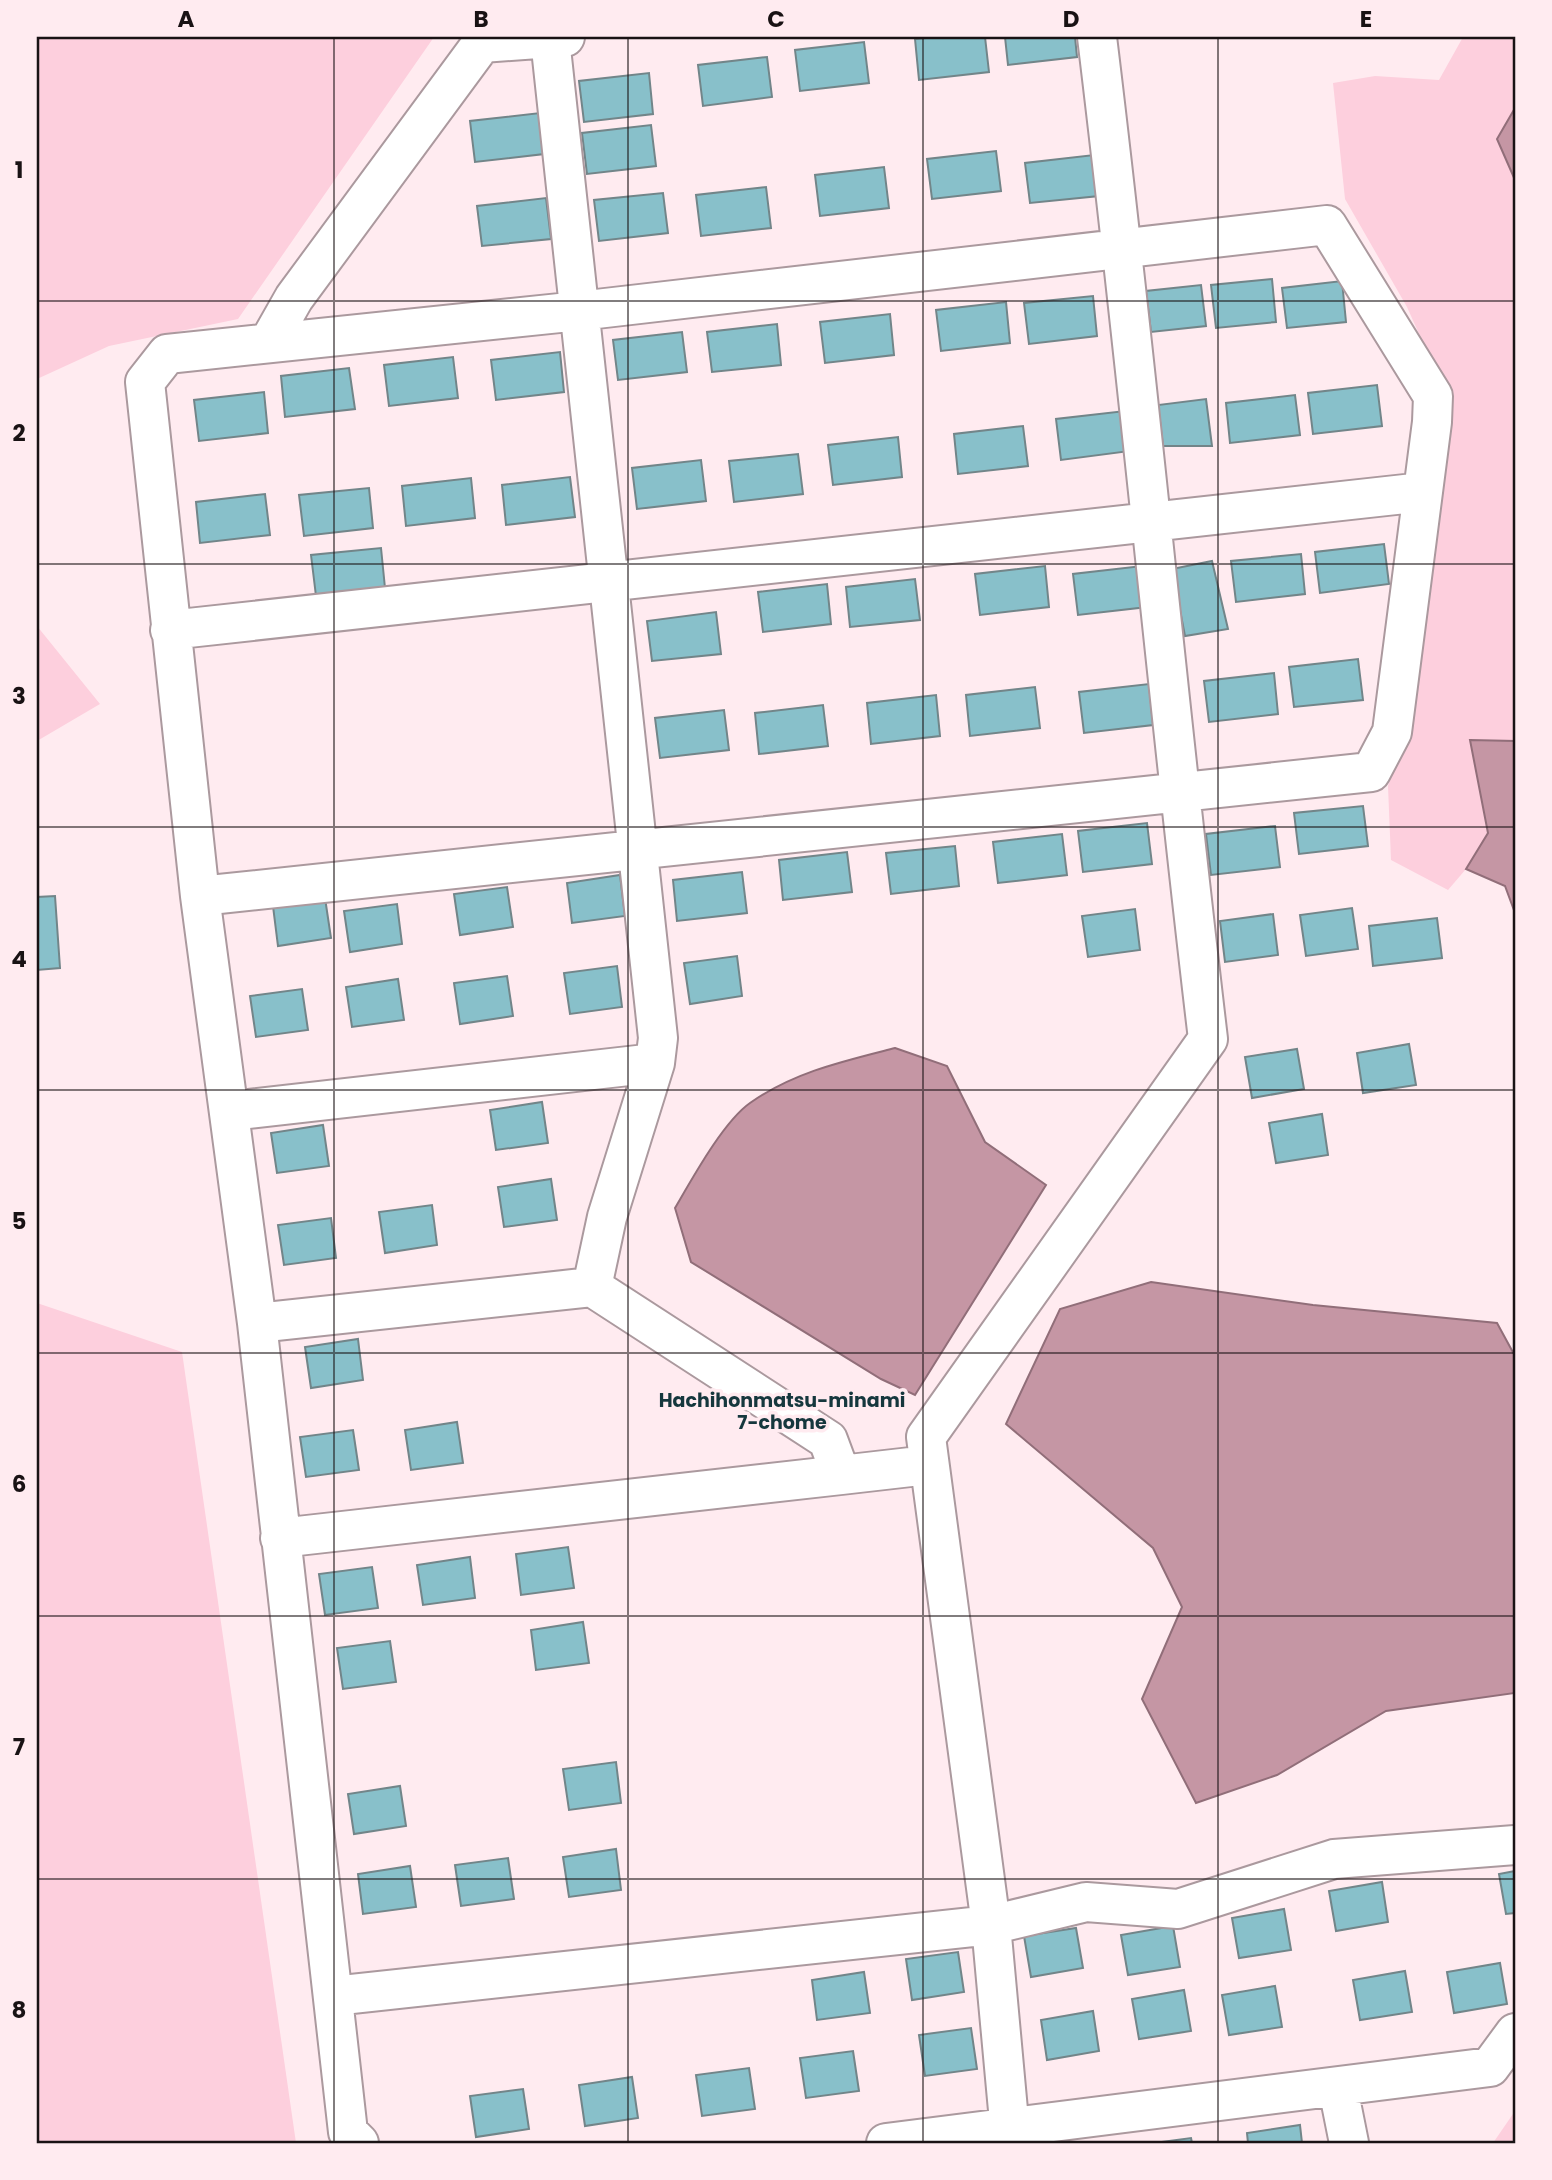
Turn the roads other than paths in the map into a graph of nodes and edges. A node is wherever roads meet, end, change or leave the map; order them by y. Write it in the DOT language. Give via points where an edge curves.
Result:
graph roads {
  1 [pos="1097,37"];
  2 [pos="558,38"];
  3 [pos="482,40"];
  4 [pos="1123,248"];
  5 [pos="579,311"];
  6 [pos="269,342"];
  7 [pos="1423,492"];
  8 [pos="1151,522"];
  9 [pos="609,582"];
  10 [pos="170,630"];
  11 [pos="1179,792"];
  12 [pos="638,851"];
  13 [pos="200,897"];
  14 [pos="655,1063"];
  15 [pos="230,1111"];
  16 [pos="592,1287"];
  17 [pos="257,1323"];
  18 [pos="928,1465"];
  19 [pos="841,1475"];
  20 [pos="280,1538"];
  21 [pos="1515,1845"];
  22 [pos="990,1924"];
  23 [pos="333,1996"];
  24 [pos="1515,2032"];
  25 [pos="1338,2088"];
  26 [pos="1010,2135"];
  27 [pos="359,2143"];
  28 [pos="886,2143"];
  29 [pos="1349,2143"];
  1 -- 4 [label="street"];
  2 -- 3 [label="street"];
  2 -- 5 [label="street"];
  3 -- 6 [label="street" via="294,298"];
  4 -- 5 [label="street"];
  4 -- 7 [label="street" via="1327,225 1433,396"];
  4 -- 8 [label="street"];
  5 -- 6 [label="street"];
  5 -- 9 [label="street"];
  6 -- 10 [label="street" via="167,354 145,382"];
  7 -- 8 [label="street"];
  7 -- 11 [label="street" via="1392,732 1371,772"];
  8 -- 9 [label="street"];
  8 -- 11 [label="street"];
  9 -- 10 [label="street"];
  9 -- 12 [label="street"];
  10 -- 13 [label="street"];
  11 -- 12 [label="street"];
  11 -- 18 [label="street" via="1208,1040 926,1437"];
  12 -- 13 [label="street"];
  12 -- 14 [label="street" via="658,1038"];
  13 -- 15 [label="street"];
  14 -- 15 [label="street"];
  14 -- 16 [label="street" via="607,1217"];
  15 -- 17 [label="street"];
  16 -- 17 [label="street"];
  16 -- 19 [label="street" via="828,1440"];
  17 -- 20 [label="street"];
  18 -- 19 [label="street"];
  18 -- 22 [label="street"];
  19 -- 20 [label="street"];
  20 -- 23 [label="street"];
  21 -- 22 [label="street" via="1334,1859 1178,1909 1086,1902"];
  22 -- 23 [label="street"];
  22 -- 26 [label="street"];
  23 -- 27 [label="street" via="348,2132"];
  24 -- 25 [label="street" via="1490,2067"];
  25 -- 26 [label="street"];
  25 -- 29 [label="street"];
  26 -- 28 [label="street"];
}
